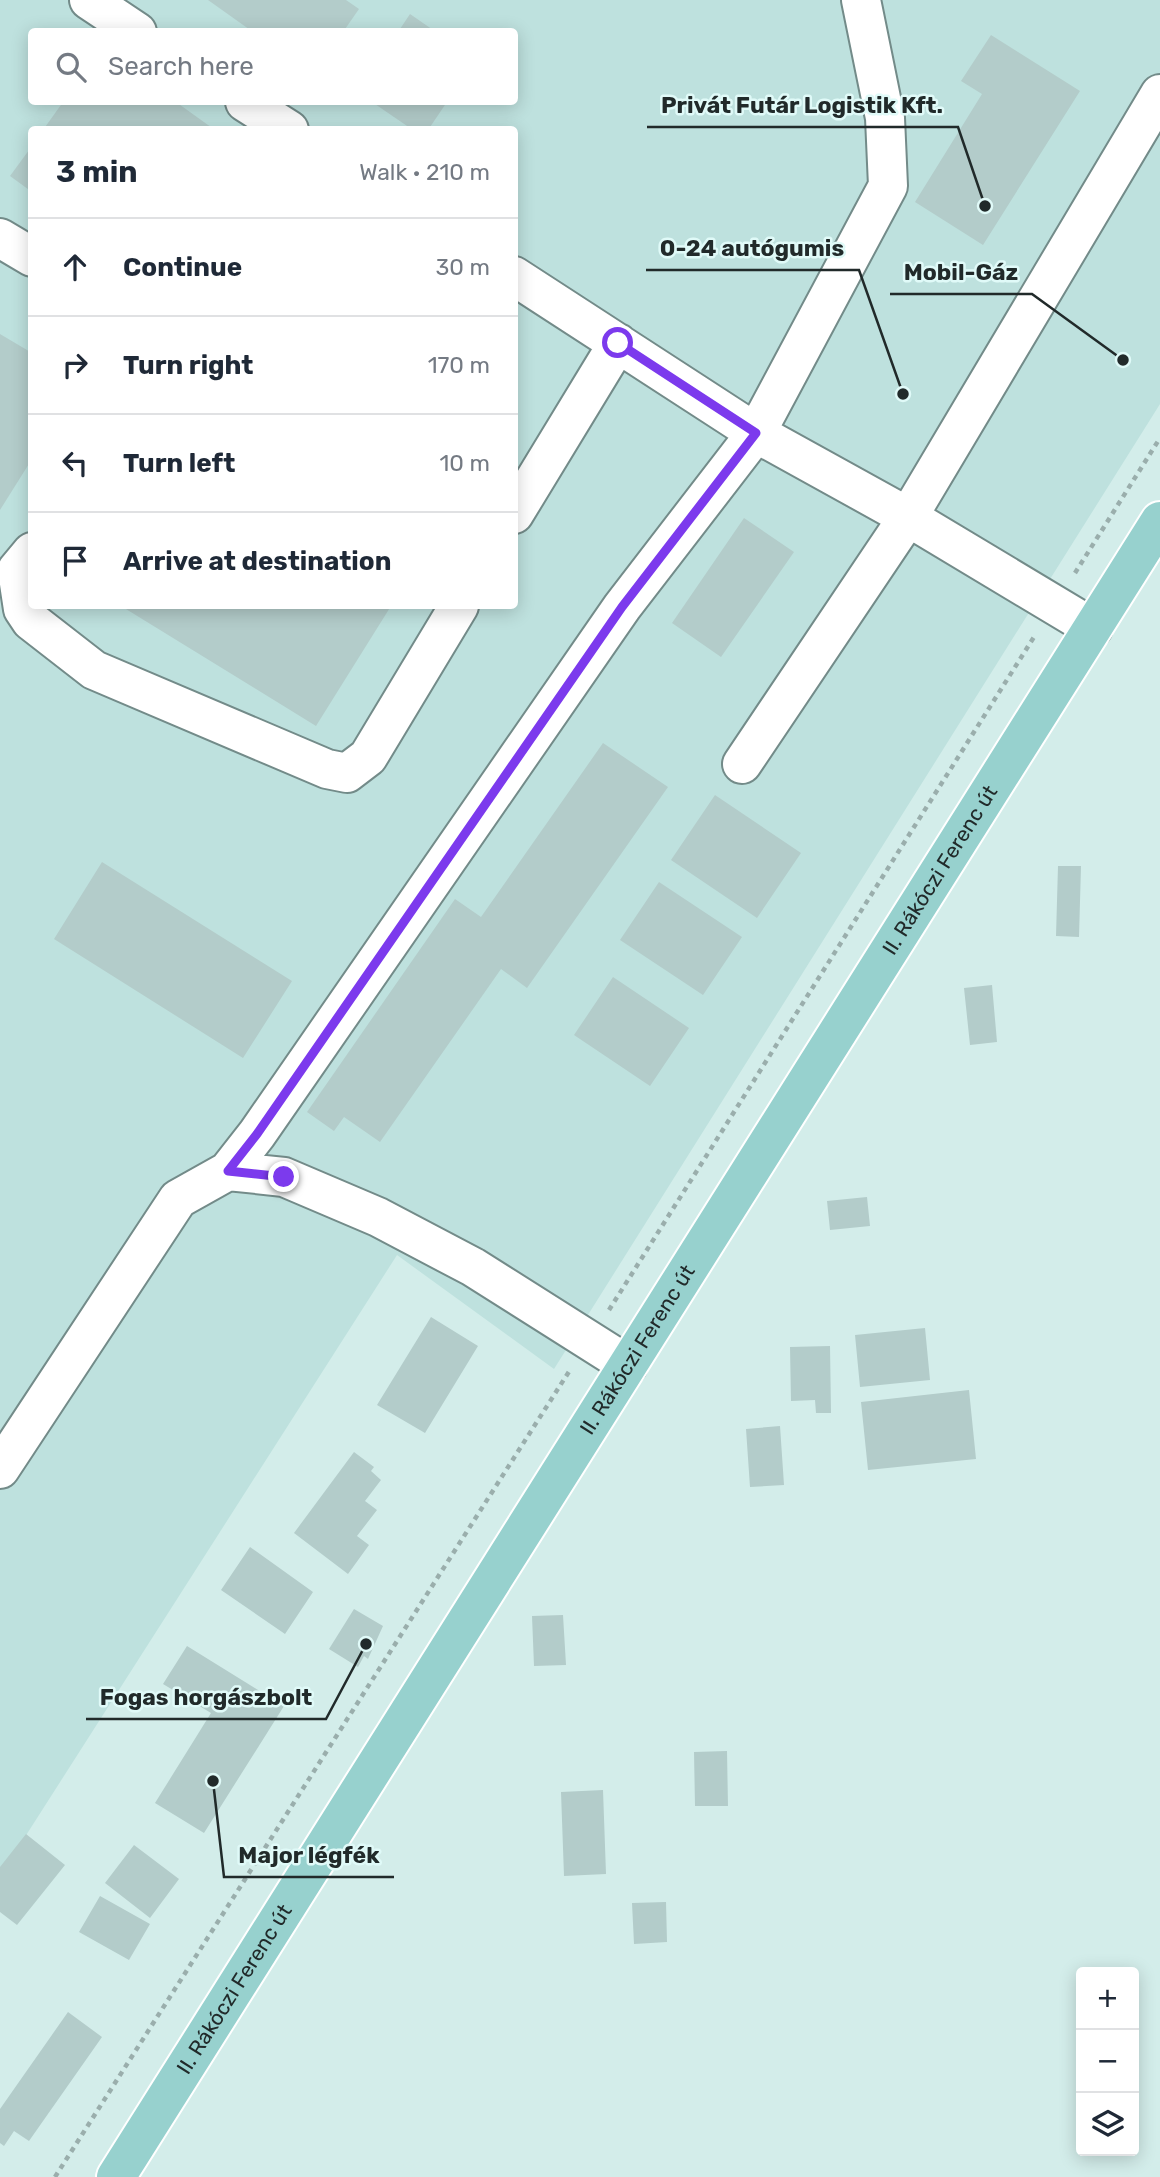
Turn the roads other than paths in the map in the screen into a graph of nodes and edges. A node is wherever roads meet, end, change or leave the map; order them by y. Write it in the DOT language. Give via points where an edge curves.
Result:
graph roads {
  1 [pos="89,0"];
  2 [pos="861,0"];
  3 [pos="131,28"];
  4 [pos="1160,94"];
  5 [pos="250,105"];
  6 [pos="283,126"];
  7 [pos="0,237"];
  8 [pos="28,254"];
  9 [pos="518,279"];
  10 [pos="618,343"];
  11 [pos="756,433"];
  12 [pos="518,507"];
  13 [pos="908,517"];
  14 [pos="1160,521"];
  15 [pos="28,557"];
  16 [pos="457,609"];
  17 [pos="1093,628"];
  18 [pos="742,764"];
  19 [pos="228,1171"];
  20 [pos="628,1365"];
  21 [pos="0,1469"];
  22 [pos="116,2177"];
  1 -- 3 [label="lane"];
  2 -- 11 [label="lane" via="885,118 888,186"];
  4 -- 13 [label="lane"];
  5 -- 6 [label="lane"];
  7 -- 8 [label="lane"];
  9 -- 10 [label="lane"];
  10 -- 11 [label="lane"];
  10 -- 12 [label="lane"];
  11 -- 13 [label="lane"];
  11 -- 19 [label="lane" via="622,607"];
  13 -- 17 [label="lane"];
  13 -- 18 [label="lane"];
  14 -- 17 [label="main road, II. Rákóczi Ferenc út"];
  15 -- 16 [label="lane" via="18,570 23,609 31,621 94,670 346,773 368,757"];
  17 -- 20 [label="main road, II. Rákóczi Ferenc út"];
  19 -- 20 [label="lane" via="284,1177 377,1217 473,1267"];
  19 -- 21 [label="lane" via="178,1199"];
  20 -- 22 [label="main road, II. Rákóczi Ferenc út"];
}
